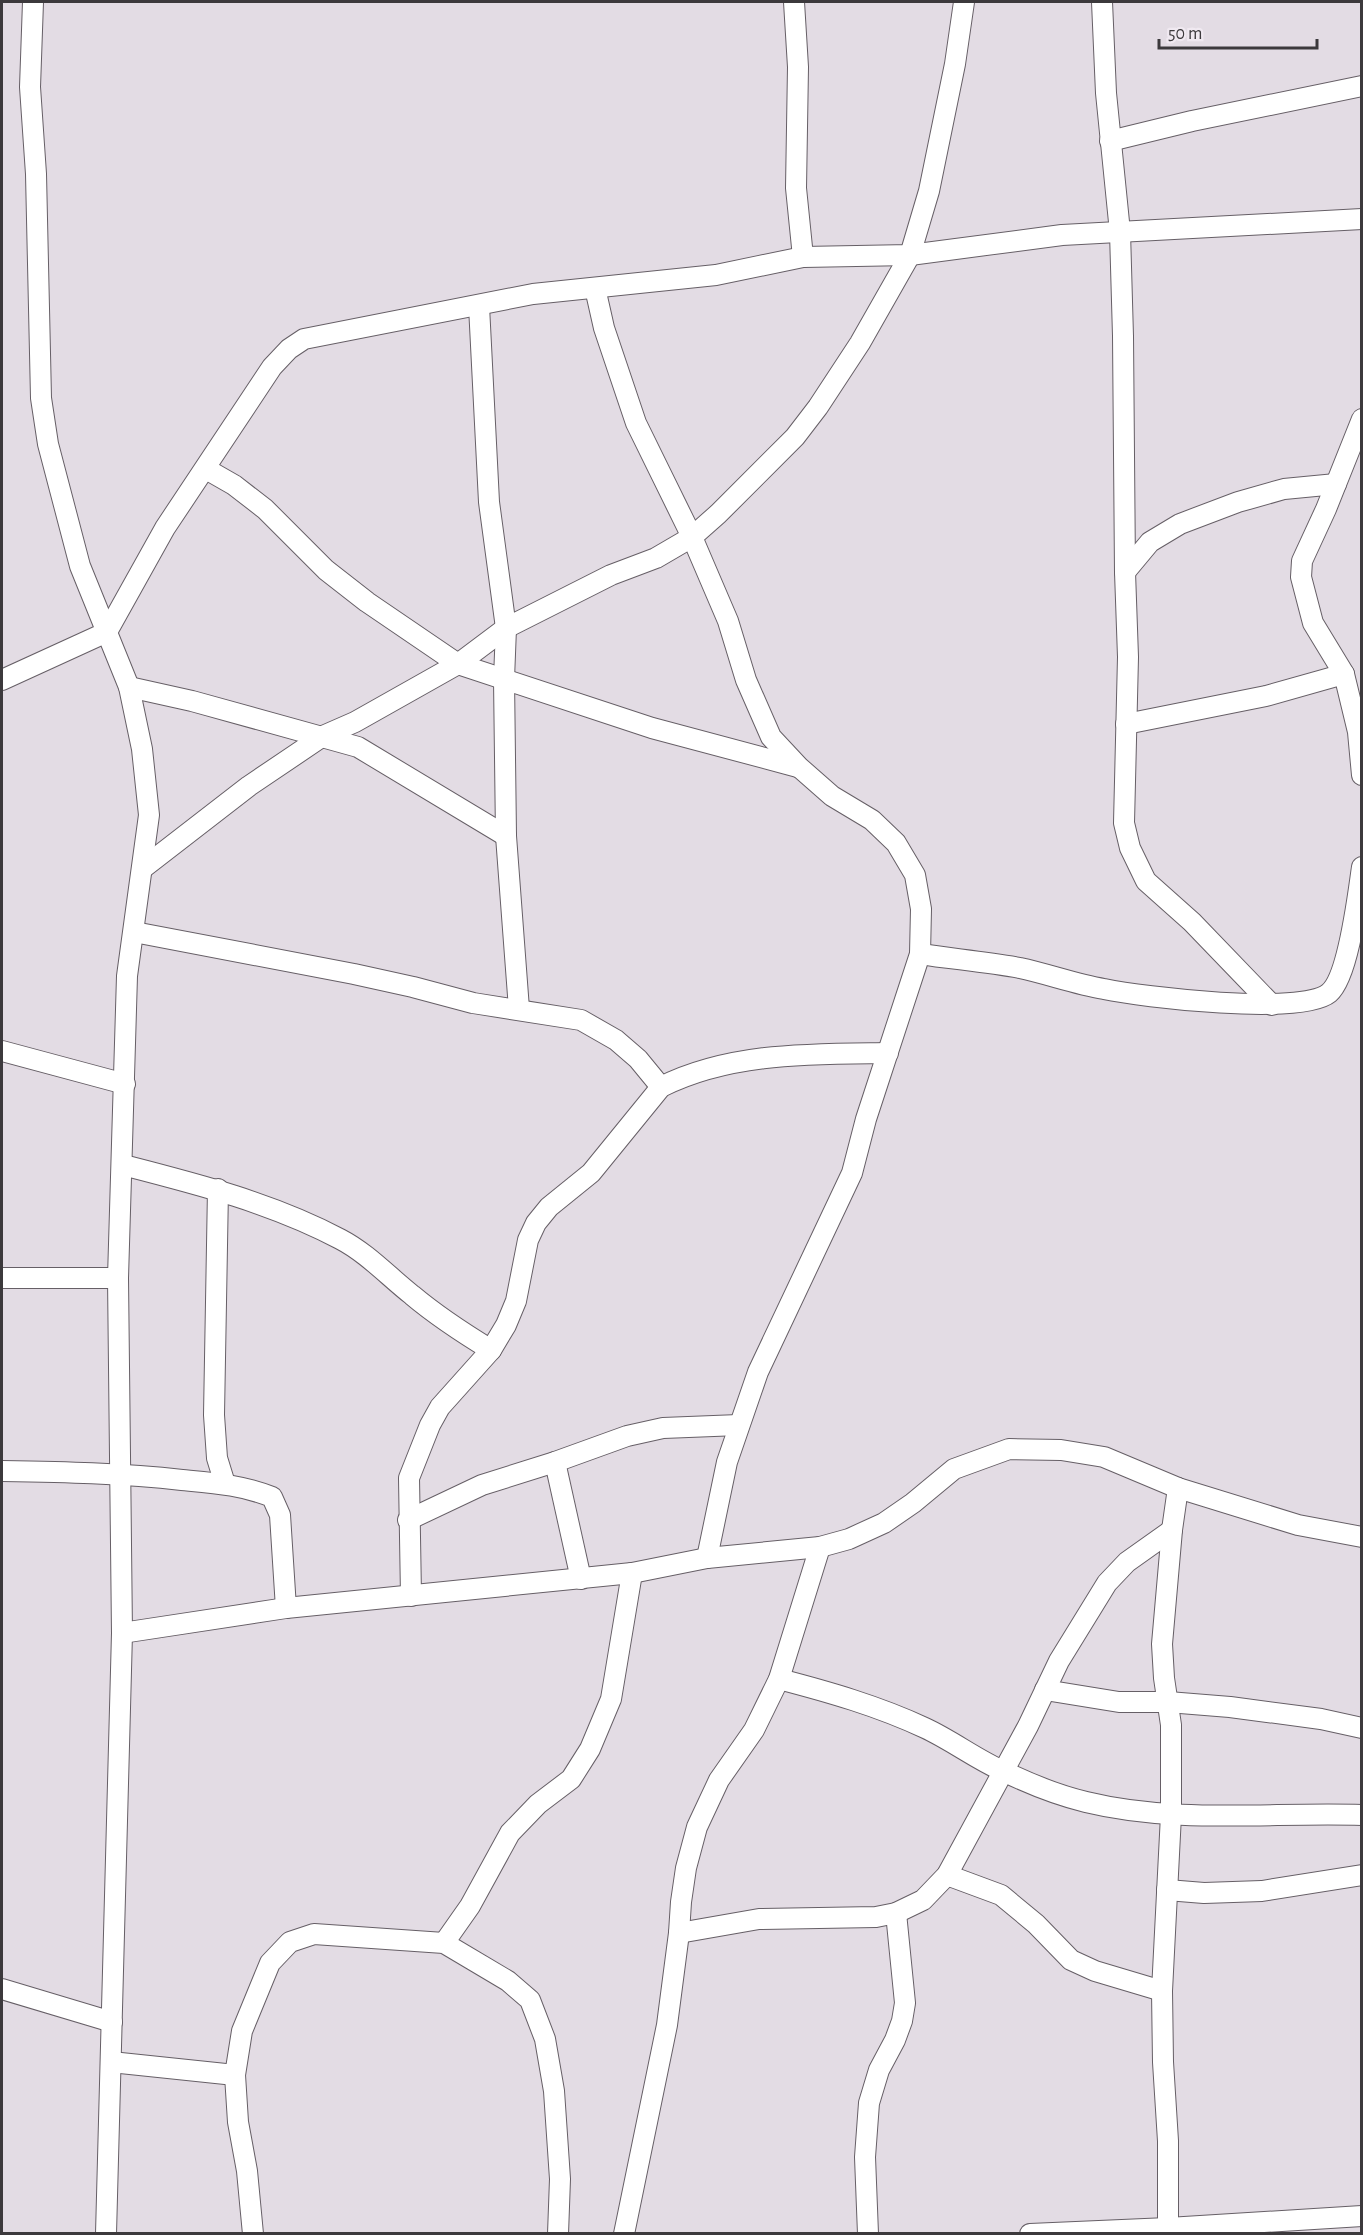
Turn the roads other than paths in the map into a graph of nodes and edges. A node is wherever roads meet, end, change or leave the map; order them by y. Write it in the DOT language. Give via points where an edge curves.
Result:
graph roads {
  1 [pos="33,2"];
  2 [pos="794,2"];
  3 [pos="964,2"];
  4 [pos="1102,2"];
  5 [pos="1362,86"];
  6 [pos="1110,141"];
  7 [pos="1362,219"];
  8 [pos="1120,232"];
  9 [pos="910,255"];
  10 [pos="803,257"];
  11 [pos="595,288"];
  12 [pos="479,306"];
  13 [pos="1362,419"];
  14 [pos="206,469"];
  15 [pos="1336,484"];
  16 [pos="692,537"];
  17 [pos="1125,572"];
  18 [pos="506,628"];
  19 [pos="107,632"];
  20 [pos="458,664"];
  21 [pos="1344,674"];
  22 [pos="504,679"];
  23 [pos="2,680"];
  24 [pos="129,687"];
  25 [pos="1126,724"];
  26 [pos="323,736"];
  27 [pos="799,767"];
  28 [pos="1362,775"];
  29 [pos="507,836"];
  30 [pos="1362,867"];
  31 [pos="143,868"];
  32 [pos="1358,924"];
  33 [pos="134,932"];
  34 [pos="920,954"];
  35 [pos="1272,1005"];
  36 [pos="519,1010"];
  37 [pos="2,1051"];
  38 [pos="888,1053"];
  39 [pos="125,1084"];
  40 [pos="661,1087"];
  41 [pos="123,1165"];
  42 [pos="218,1189"];
  43 [pos="2,1278"];
  44 [pos="118,1278"];
  45 [pos="491,1350"];
  46 [pos="739,1425"];
  47 [pos="555,1462"];
  48 [pos="2,1471"];
  49 [pos="121,1473"];
  50 [pos="225,1484"];
  51 [pos="1178,1488"];
  52 [pos="408,1520"];
  53 [pos="1172,1530"];
  54 [pos="1362,1537"];
  55 [pos="820,1547"];
  56 [pos="707,1558"];
  57 [pos="632,1573"];
  58 [pos="581,1579"];
  59 [pos="411,1596"];
  60 [pos="285,1608"];
  61 [pos="122,1633"];
  62 [pos="779,1678"];
  63 [pos="1045,1690"];
  64 [pos="1168,1702"];
  65 [pos="1362,1728"];
  66 [pos="1004,1772"];
  67 [pos="1171,1815"];
  68 [pos="1362,1815"];
  69 [pos="947,1875"];
  70 [pos="1362,1875"];
  71 [pos="1167,1890"];
  72 [pos="896,1913"];
  73 [pos="679,1933"];
  74 [pos="444,1943"];
  75 [pos="2,1989"];
  76 [pos="1162,1991"];
  77 [pos="112,2022"];
  78 [pos="111,2062"];
  79 [pos="235,2074"];
  80 [pos="1362,2216"];
  81 [pos="1168,2231"];
  82 [pos="106,2234"];
  83 [pos="253,2234"];
  84 [pos="558,2234"];
  85 [pos="624,2234"];
  86 [pos="868,2234"];
  87 [pos="1030,2234"];
  1 -- 19 [label="street" via="30,87 41,398 48,444 80,566"];
  2 -- 10 [label="street" via="798,66 796,188"];
  3 -- 9 [label="street" via="929,191"];
  4 -- 6 [label="street"];
  5 -- 6 [label="street"];
  6 -- 8 [label="street"];
  7 -- 8 [label="street"];
  8 -- 9 [label="street" via="1062,235"];
  8 -- 17 [label="street"];
  9 -- 10 [label="street"];
  9 -- 16 [label="street" via="860,343 795,437"];
  10 -- 11 [label="street" via="716,275"];
  11 -- 12 [label="street" via="533,294"];
  11 -- 16 [label="street" via="604,328 636,423"];
  12 -- 14 [label="street" via="304,339 272,367"];
  12 -- 18 [label="street" via="489,502"];
  13 -- 15 [label="street"];
  14 -- 19 [label="street" via="165,528"];
  14 -- 20 [label="street" via="265,509 326,570 367,602"];
  15 -- 17 [label="street" via="1284,489 1180,524 1150,543"];
  15 -- 21 [label="street" via="1302,561 1301,577 1313,623"];
  16 -- 18 [label="street" via="656,558"];
  16 -- 27 [label="street" via="771,737"];
  17 -- 25 [label="street"];
  18 -- 20 [label="street"];
  18 -- 22 [label="street"];
  19 -- 23 [label="street"];
  19 -- 24 [label="street"];
  20 -- 22 [label="street"];
  20 -- 26 [label="street"];
  21 -- 25 [label="street" via="1266,696"];
  21 -- 28 [label="street" via="1358,732"];
  22 -- 27 [label="street" via="652,728"];
  22 -- 29 [label="street"];
  24 -- 26 [label="street"];
  24 -- 31 [label="street" via="142,749 148,815"];
  25 -- 35 [label="street" via="1124,823 1130,848 1146,881 1192,922"];
  26 -- 29 [label="street" via="358,747"];
  26 -- 31 [label="street" via="249,786"];
  27 -- 34 [label="street" via="832,796 872,820 896,843 915,875 921,909"];
  29 -- 36 [label="street"];
  30 -- 32 [label="street"];
  31 -- 33 [label="street"];
  32 -- 35 [label="street" via="1329,992 1317,999"];
  33 -- 36 [label="street" via="354,974 473,1004"];
  33 -- 39 [label="street" via="127,976"];
  34 -- 35 [label="street" via="1019,968 1105,990"];
  34 -- 38 [label="street"];
  36 -- 40 [label="street" via="581,1020 616,1040"];
  37 -- 39 [label="street"];
  38 -- 40 [label="street" via="792,1054 712,1068"];
  38 -- 46 [label="street" via="852,1173 758,1372"];
  39 -- 41 [label="street"];
  40 -- 45 [label="street" via="591,1173 549,1207 536,1223 528,1240 516,1300"];
  41 -- 42 [label="street"];
  41 -- 44 [label="street"];
  42 -- 45 [label="street" via="340,1239 375,1262 450,1325"];
  42 -- 50 [label="street" via="214,1415 217,1458"];
  43 -- 44 [label="street"];
  44 -- 49 [label="street"];
  45 -- 52 [label="street" via="440,1407 430,1425 409,1478"];
  46 -- 47 [label="street" via="663,1428 627,1436"];
  46 -- 56 [label="street" via="727,1462"];
  47 -- 52 [label="street" via="482,1485"];
  47 -- 58 [label="street"];
  48 -- 49 [label="street"];
  49 -- 50 [label="street"];
  49 -- 61 [label="street"];
  50 -- 60 [label="street" via="272,1497 280,1515"];
  51 -- 53 [label="street"];
  51 -- 54 [label="street" via="1298,1525"];
  51 -- 55 [label="street" via="1104,1457 1061,1450 1009,1449 954,1469 884,1523"];
  52 -- 59 [label="street"];
  53 -- 63 [label="street" via="1127,1562 1107,1583"];
  53 -- 64 [label="street" via="1162,1644"];
  55 -- 56 [label="street"];
  55 -- 62 [label="street"];
  56 -- 57 [label="street"];
  57 -- 58 [label="street"];
  57 -- 74 [label="street" via="611,1699 590,1749 571,1779 538,1804 510,1833 470,1906"];
  58 -- 59 [label="street"];
  59 -- 60 [label="street"];
  60 -- 61 [label="street"];
  61 -- 77 [label="street"];
  62 -- 66 [label="street" via="893,1714"];
  62 -- 73 [label="street" via="754,1730 719,1780 697,1827 686,1868"];
  63 -- 64 [label="street" via="1119,1702"];
  63 -- 66 [label="street"];
  64 -- 65 [label="street" via="1320,1719"];
  64 -- 67 [label="street"];
  66 -- 67 [label="street" via="1083,1801"];
  66 -- 69 [label="street"];
  67 -- 68 [label="street"];
  67 -- 71 [label="street"];
  69 -- 72 [label="street" via="922,1900"];
  69 -- 76 [label="street" via="1001,1895 1071,1960"];
  70 -- 71 [label="street" via="1262,1892"];
  71 -- 76 [label="street"];
  72 -- 73 [label="street" via="876,1917 759,1919"];
  72 -- 86 [label="street" via="905,2003 902,2021 879,2070 869,2103 865,2157"];
  73 -- 85 [label="street" via="667,2025"];
  74 -- 79 [label="street" via="314,1934 290,1942 270,1963 259,1986 242,2031"];
  74 -- 84 [label="street" via="508,1981 530,2000 545,2039 554,2091 560,2179"];
  75 -- 77 [label="street"];
  76 -- 81 [label="street"];
  77 -- 78 [label="street"];
  78 -- 79 [label="street"];
  78 -- 82 [label="street"];
  79 -- 83 [label="street"];
  80 -- 81 [label="street"];
  81 -- 87 [label="street"];
}
